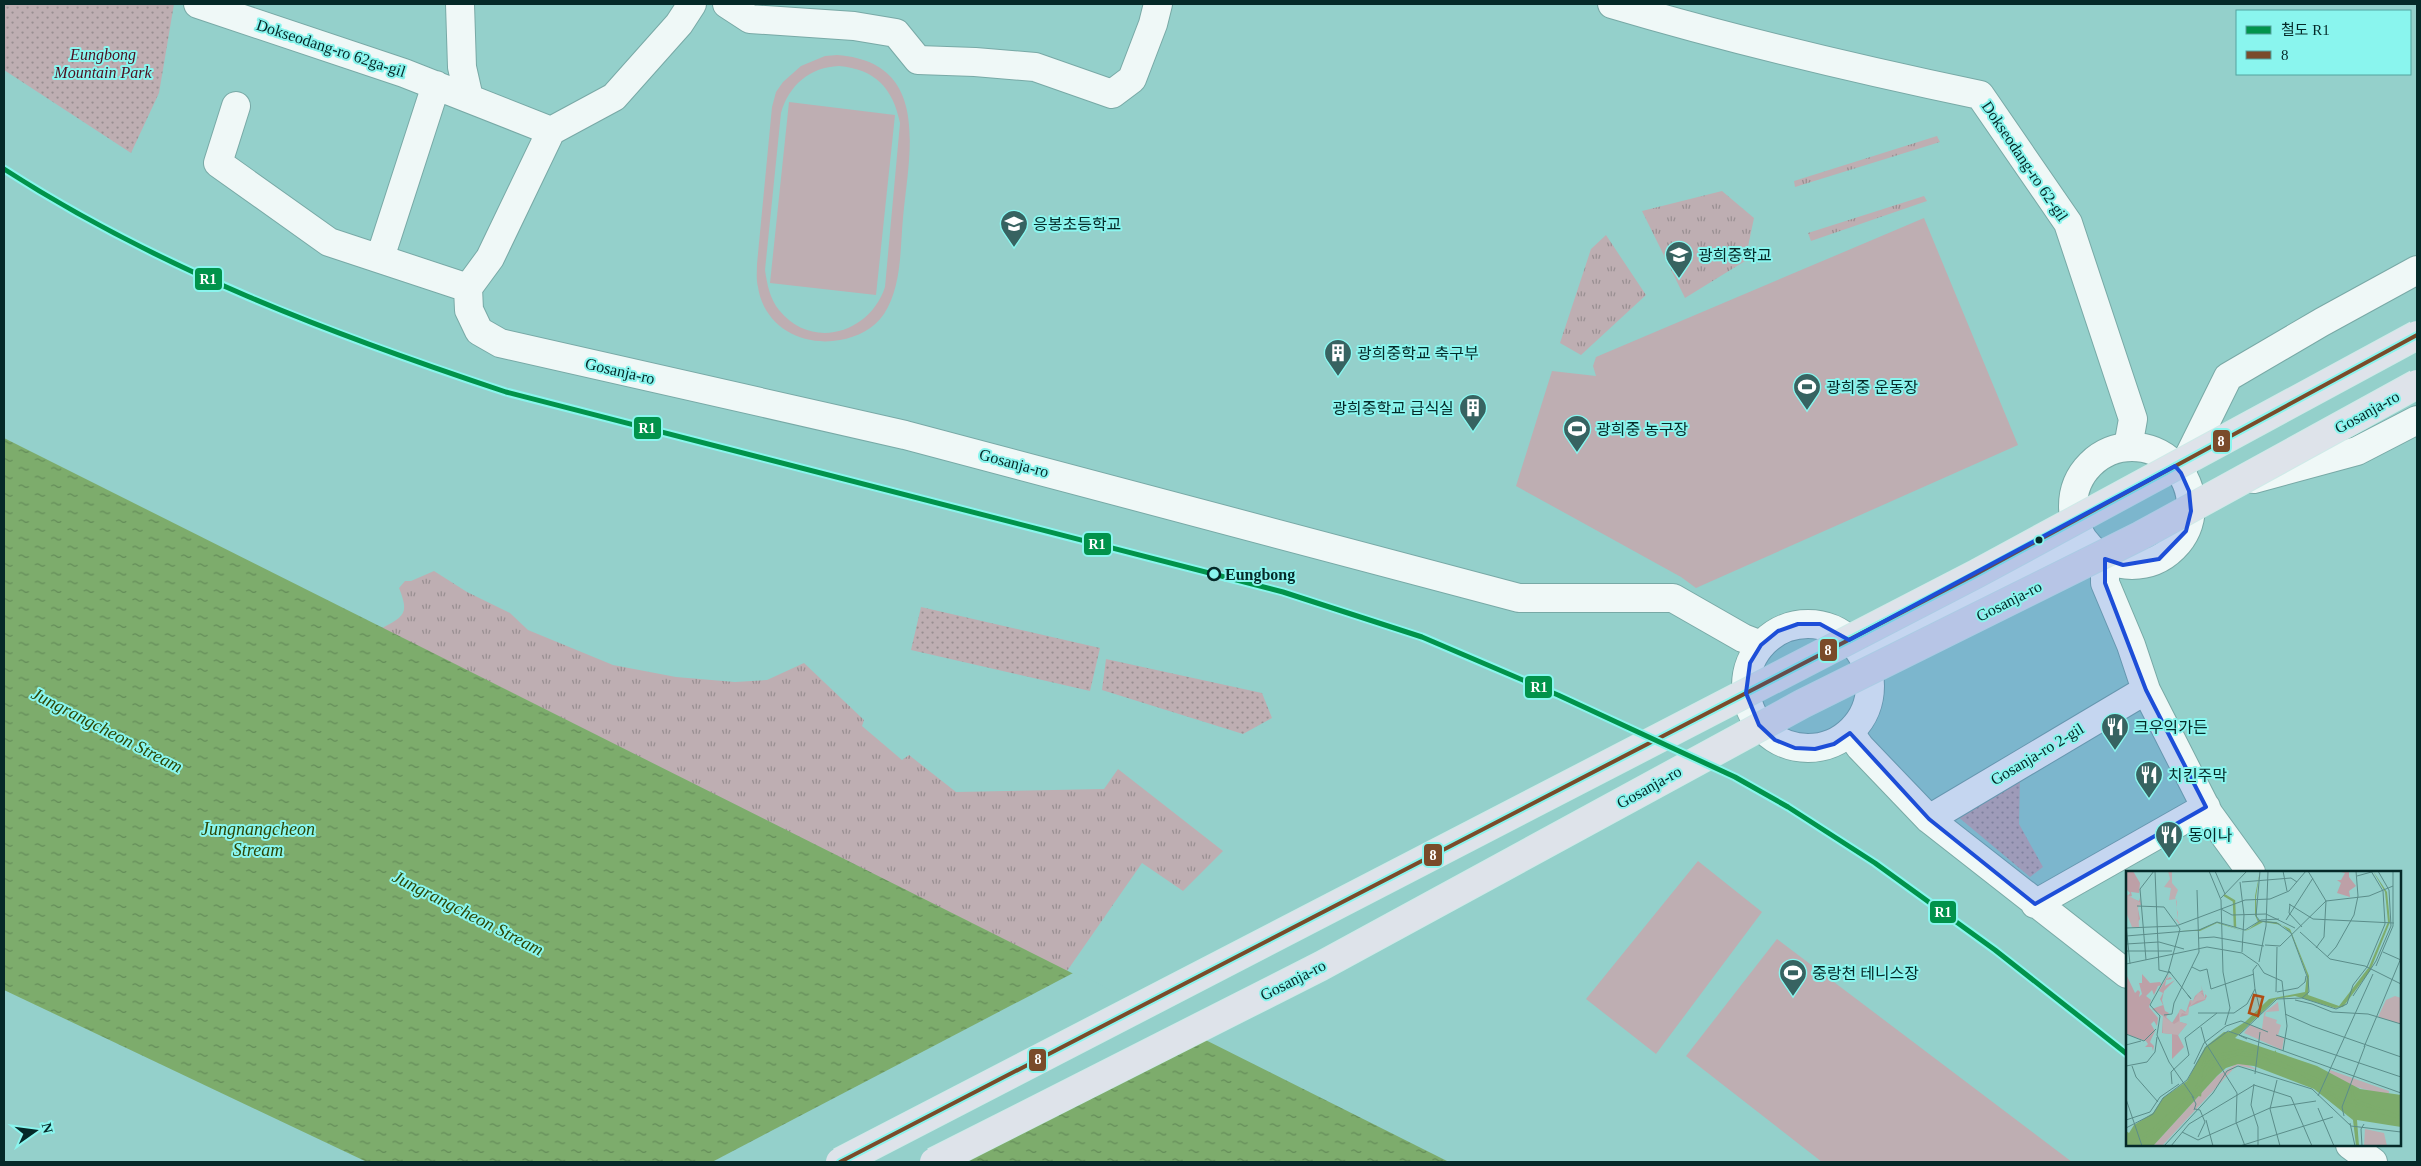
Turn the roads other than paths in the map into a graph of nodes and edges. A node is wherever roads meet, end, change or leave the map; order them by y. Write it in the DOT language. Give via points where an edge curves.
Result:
graph roads {
  1 [pos="198,4"];
  2 [pos="460,4"];
  3 [pos="692,4"];
  4 [pos="728,4"];
  5 [pos="1158,4"];
  6 [pos="1612,4"];
  7 [pos="436,85"];
  8 [pos="469,98"];
  9 [pos="236,106"];
  10 [pos="552,131"];
  11 [pos="380,258"];
  12 [pos="2417,270"];
  13 [pos="468,288"];
  14 [pos="2417,335"];
  15 [pos="2417,384"];
  16 [pos="2417,420"];
  17 [pos="2128,447"];
  18 [pos="2185,485"];
  19 [pos="2083,539"];
  20 [pos="2105,559"];
  21 [pos="1761,644"];
  22 [pos="1859,650"];
  23 [pos="2146,690"];
  24 [pos="1850,733"];
  25 [pos="2206,807"];
  26 [pos="1929,819"];
  27 [pos="2250,871"];
  28 [pos="2035,904"];
  29 [pos="2126,973"];
  30 [pos="840,1162"];
  31 [pos="934,1162"];
  1 -- 7 [label="street, Dokseodang-ro 62ga-gil"];
  2 -- 8 [label="street" via="462,67"];
  3 -- 10 [label="street" via="679,24 614,98"];
  4 -- 5 [label="street" via="750,19 854,26 896,33 918,60 1035,67 1112,94 1132,79"];
  6 -- 17 [label="street, Dokseodang-ro 62-gil" via="1840,65 1980,95 2068,223 2133,419"];
  7 -- 8 [label="street, Dokseodang-ro 62ga-gil"];
  7 -- 11 [label="street"];
  8 -- 10 [label="street, Dokseodang-ro 62ga-gil"];
  9 -- 11 [label="street" via="218,163 329,242"];
  10 -- 13 [label="street" via="490,258"];
  11 -- 13 [label="street"];
  12 -- 18 [label="street" via="2228,378"];
  13 -- 21 [label="street, Gosanja-ro" via="469,310 479,331 500,344 905,435 1519,598 1673,598 1743,638"];
  14 -- 30 [label="main road, bridge" via="1967,579"];
  15 -- 31 [label="main road, Gosanja-ro, bridge" via="2140,536 1802,704 1321,966"];
  16 -- 18 [label="street" via="2358,451"];
  17 -- 18 [label="street" via="2148,449 2167,458"];
  17 -- 19 [label="street" via="2109,451 2092,462 2080,478 2074,495 2074,514"];
  18 -- 20 [label="street" via="2191,511 2186,531 2174,548 2159,559 2141,565 2123,565"];
  19 -- 20 [label="street"];
  19 -- 22 [label="street"];
  20 -- 23 [label="street" via="2105,583"];
  21 -- 22 [label="street" via="1778,631 1798,624 1820,624 1838,631"];
  21 -- 24 [label="street" via="1750,663 1745,684 1748,706 1759,725 1775,740 1795,748 1815,749 1834,744"];
  22 -- 24 [label="street" via="1871,679 1870,699 1863,717"];
  23 -- 25 [label="street"];
  23 -- 26 [label="street, Gosanja-ro 2-gil"];
  24 -- 26 [label="street" via="1860,748"];
  25 -- 27 [label="street"];
  25 -- 28 [label="street"];
  26 -- 28 [label="street"];
  28 -- 29 [label="street"];
}
